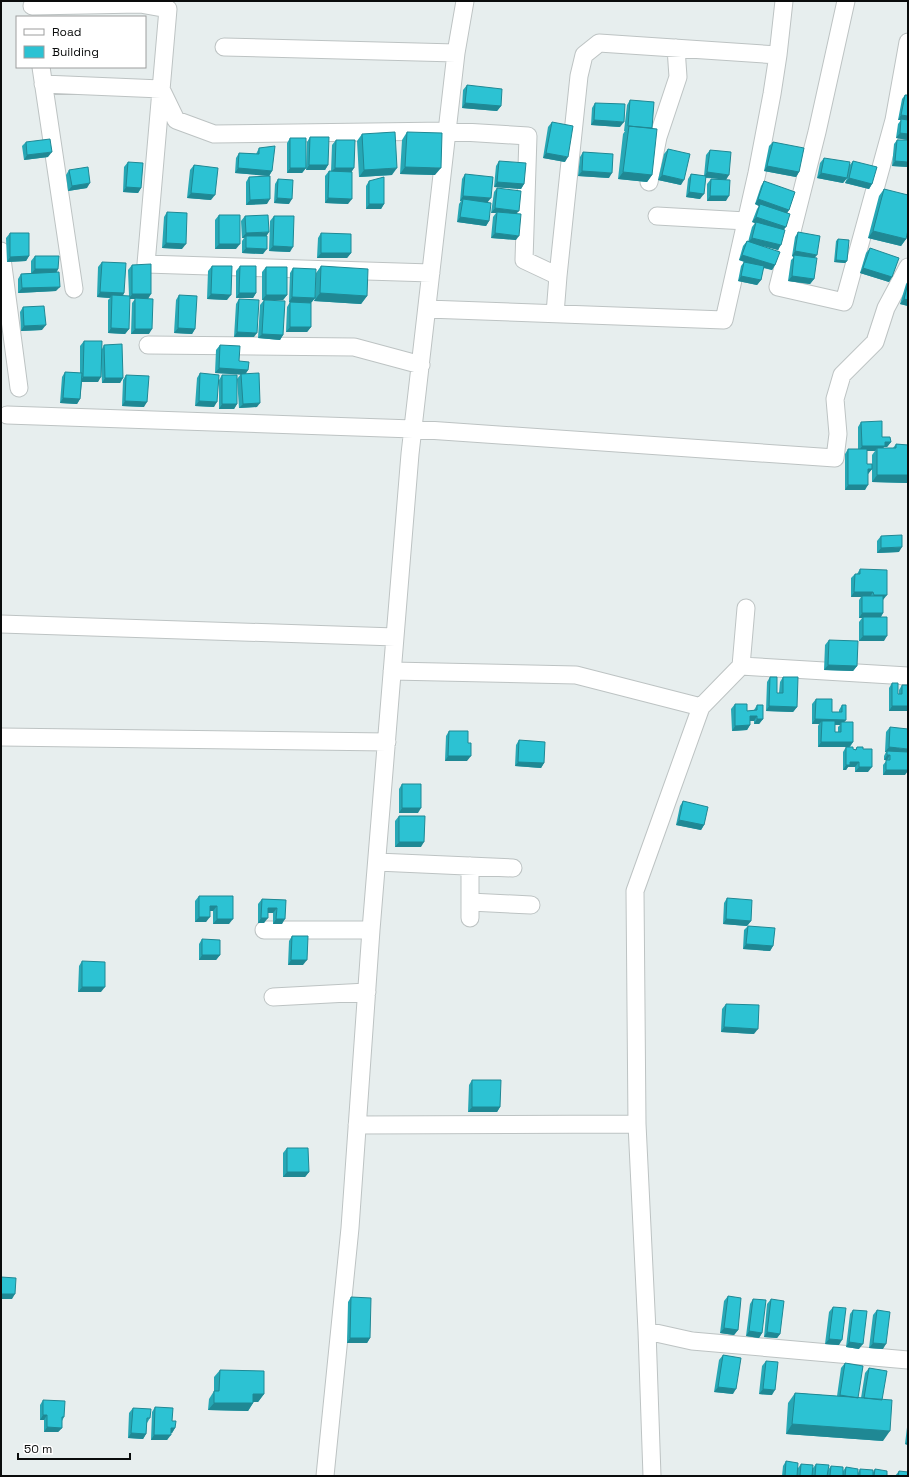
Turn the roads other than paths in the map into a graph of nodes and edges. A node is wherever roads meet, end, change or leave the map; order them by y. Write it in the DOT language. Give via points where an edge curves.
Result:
graph roads {
  1 [pos="465,1"];
  2 [pos="784,1"];
  3 [pos="846,1"];
  4 [pos="140,3"];
  5 [pos="32,8"];
  6 [pos="908,42"];
  7 [pos="224,47"];
  8 [pos="676,48"];
  9 [pos="456,53"];
  10 [pos="778,55"];
  11 [pos="41,68"];
  12 [pos="43,84"];
  13 [pos="161,89"];
  14 [pos="447,131"];
  15 [pos="649,182"];
  16 [pos="657,216"];
  17 [pos="746,221"];
  18 [pos="1,251"];
  19 [pos="908,267"];
  20 [pos="431,273"];
  21 [pos="558,276"];
  22 [pos="74,290"];
  23 [pos="427,309"];
  24 [pos="555,314"];
  25 [pos="148,345"];
  26 [pos="421,365"];
  27 [pos="19,388"];
  28 [pos="7,415"];
  29 [pos="413,429"];
  30 [pos="746,608"];
  31 [pos="1,624"];
  32 [pos="395,637"];
  33 [pos="741,666"];
  34 [pos="392,672"];
  35 [pos="908,676"];
  36 [pos="701,707"];
  37 [pos="1,737"];
  38 [pos="387,742"];
  39 [pos="376,862"];
  40 [pos="470,866"];
  41 [pos="513,868"];
  42 [pos="531,904"];
  43 [pos="264,930"];
  44 [pos="371,930"];
  45 [pos="367,992"];
  46 [pos="273,997"];
  47 [pos="637,1124"];
  48 [pos="358,1125"];
  49 [pos="648,1331"];
  50 [pos="908,1360"];
  51 [pos="325,1476"];
  52 [pos="652,1476"];
  1 -- 9 [label="street"];
  2 -- 10 [label="street"];
  3 -- 6 [label="street" via="817,132 778,287 844,302 894,120"];
  4 -- 5 [label="street"];
  4 -- 13 [label="street" via="168,9"];
  7 -- 9 [label="street"];
  8 -- 10 [label="street"];
  8 -- 15 [label="street" via="678,77 658,137"];
  8 -- 21 [label="street" via="599,43 584,55 579,76"];
  9 -- 14 [label="street"];
  10 -- 17 [label="street"];
  11 -- 12 [label="street"];
  12 -- 13 [label="street"];
  12 -- 22 [label="street"];
  13 -- 14 [label="street" via="176,120 214,134"];
  13 -- 20 [label="street" via="146,264"];
  14 -- 20 [label="street"];
  14 -- 21 [label="street" via="528,136 524,260"];
  16 -- 17 [label="street"];
  17 -- 24 [label="street" via="724,320"];
  18 -- 27 [label="street"];
  19 -- 29 [label="street" via="886,308 875,342 842,375 835,399 838,434 835,458"];
  20 -- 23 [label="street"];
  21 -- 24 [label="street"];
  23 -- 24 [label="street"];
  23 -- 26 [label="street"];
  25 -- 26 [label="street" via="354,347"];
  26 -- 29 [label="street"];
  28 -- 29 [label="street"];
  29 -- 32 [label="street"];
  30 -- 33 [label="street"];
  31 -- 32 [label="street"];
  32 -- 34 [label="street"];
  33 -- 35 [label="street"];
  33 -- 36 [label="street"];
  34 -- 36 [label="street" via="576,675"];
  34 -- 38 [label="street"];
  36 -- 47 [label="street" via="635,891"];
  37 -- 38 [label="street"];
  38 -- 39 [label="street"];
  39 -- 40 [label="street"];
  39 -- 44 [label="street"];
  40 -- 41 [label="street"];
  40 -- 42 [label="street" via="470,910"];
  43 -- 44 [label="street"];
  44 -- 45 [label="street"];
  45 -- 46 [label="street"];
  45 -- 48 [label="street"];
  47 -- 48 [label="street"];
  47 -- 49 [label="street"];
  48 -- 51 [label="street"];
  49 -- 50 [label="street" via="692,1341"];
  49 -- 52 [label="street"];
}
